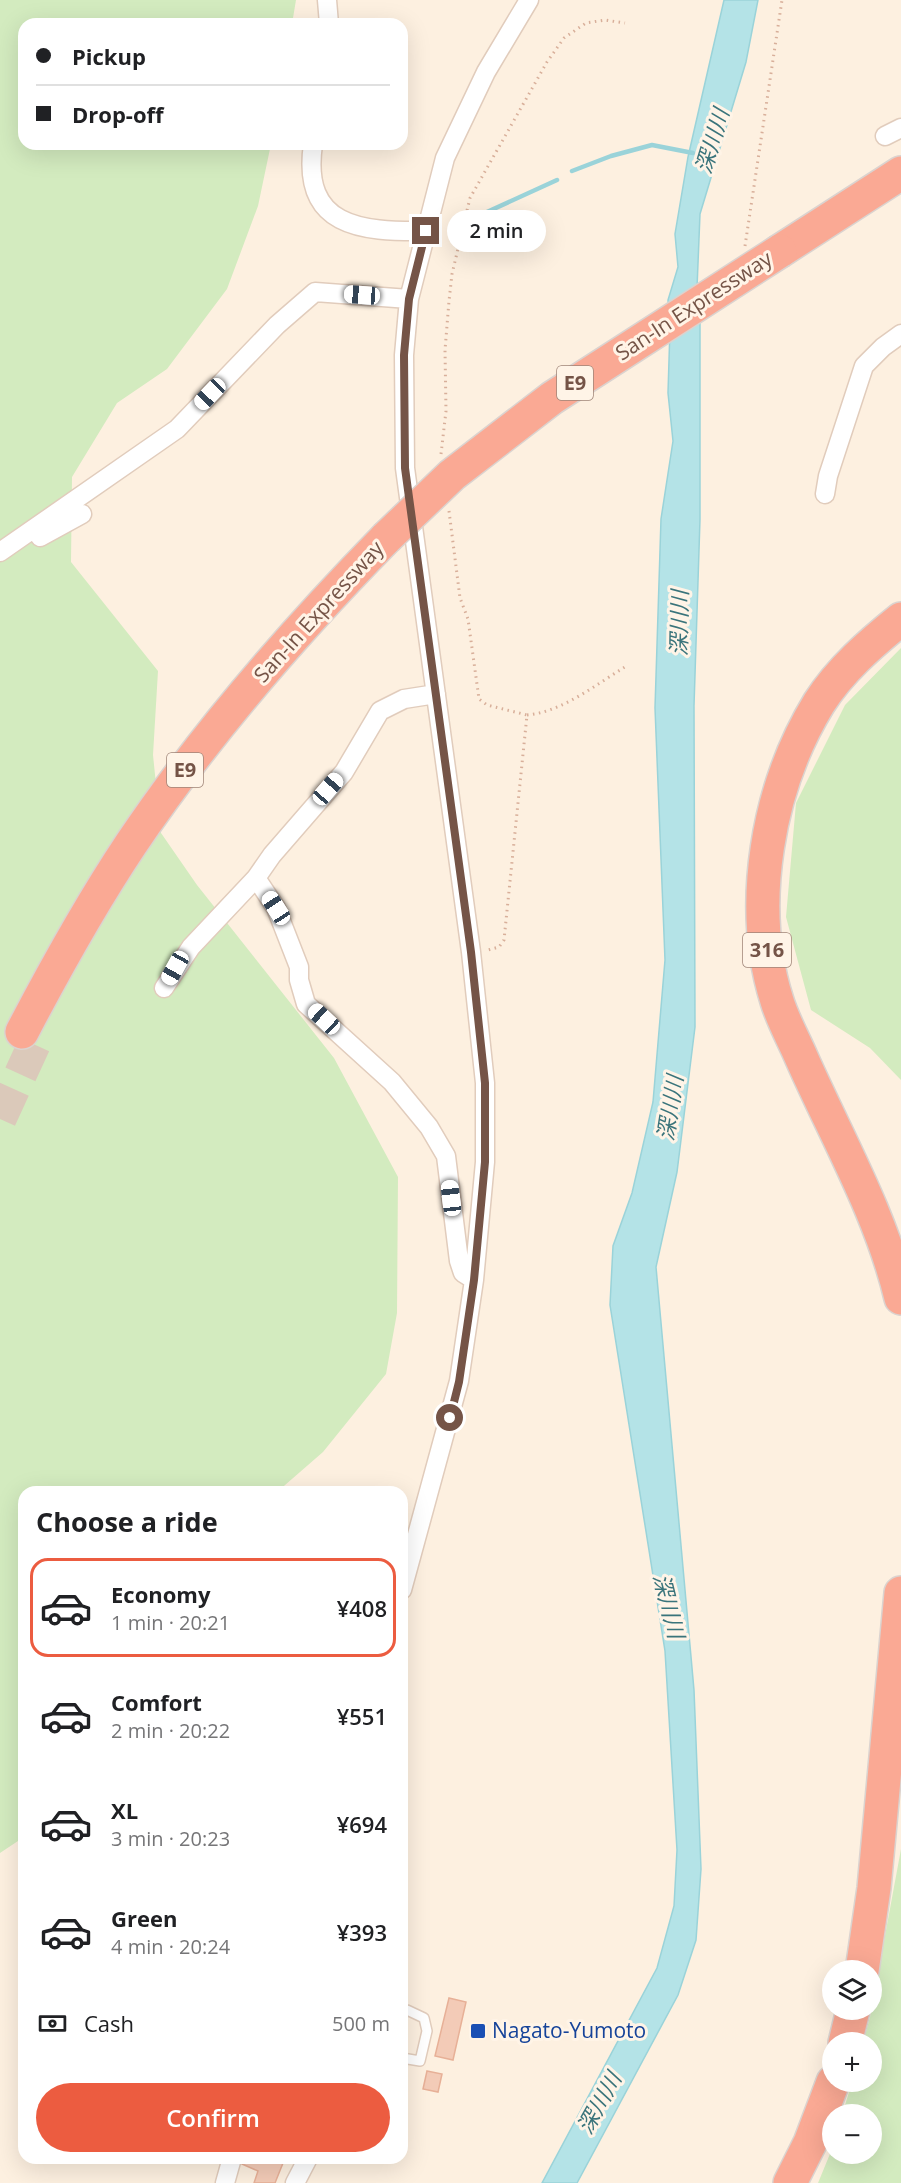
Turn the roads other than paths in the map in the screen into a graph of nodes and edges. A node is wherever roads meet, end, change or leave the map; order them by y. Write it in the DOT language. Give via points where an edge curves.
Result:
graph roads {
  1 [pos="327,0"];
  2 [pos="529,0"];
  3 [pos="328,18"];
  4 [pos="313,150"];
  5 [pos="901,173"];
  6 [pos="901,191"];
  7 [pos="426,231"];
  8 [pos="780,259"];
  9 [pos="409,299"];
  10 [pos="901,334"];
  11 [pos="825,494"];
  12 [pos="82,514"];
  13 [pos="8,547"];
  14 [pos="901,620"];
  15 [pos="436,694"];
  16 [pos="256,878"];
  17 [pos="164,988"];
  18 [pos="30,1034"];
  19 [pos="474,1280"];
  20 [pos="901,1298"];
  21 [pos="408,1568"];
  22 [pos="901,1593"];
  23 [pos="864,1960"];
  24 [pos="408,2010"];
  25 [pos="408,2059"];
  26 [pos="829,2092"];
  27 [pos="230,2164"];
  28 [pos="305,2164"];
  29 [pos="225,2183"];
  30 [pos="295,2183"];
  31 [pos="790,2183"];
  1 -- 3 [label="street"];
  2 -- 7 [label="street" via="486,72 445,158"];
  4 -- 7 [label="street" via="315,194 327,211 345,221 390,231"];
  5 -- 8 [label="highway, San-In Expressway / E9"];
  6 -- 8 [label="highway, San-In Expressway / E9"];
  7 -- 9 [label="street"];
  8 -- 18 [label="highway, San-In Expressway / E9, bridge" via="527,416 452,475 388,545 328,598 177,781 132,842 93,903"];
  9 -- 13 [label="street" via="315,292 277,325 177,429"];
  9 -- 15 [label="street" via="404,355 405,468"];
  10 -- 11 [label="street" via="864,366"];
  12 -- 13 [label="street" via="38,538"];
  14 -- 20 [label="highway, 316" via="844,671 819,703 799,743 780,792 765,876 764,910 777,1001 874,1215"];
  15 -- 16 [label="street" via="404,699 380,711 344,772"];
  15 -- 19 [label="street" via="485,1083 485,1162"];
  16 -- 17 [label="street" via="191,947"];
  16 -- 19 [label="street" via="276,908 299,967 306,1004 392,1082 429,1127 446,1156 459,1261 463,1273"];
  19 -- 21 [label="street" via="459,1382"];
  22 -- 23 [label="highway" via="874,1888"];
  24 -- 25 [label="lane" via="424,2018 427,2031 420,2061"];
  26 -- 31 [label="highway"];
  27 -- 29 [label="street"];
  28 -- 30 [label="street"];
}
